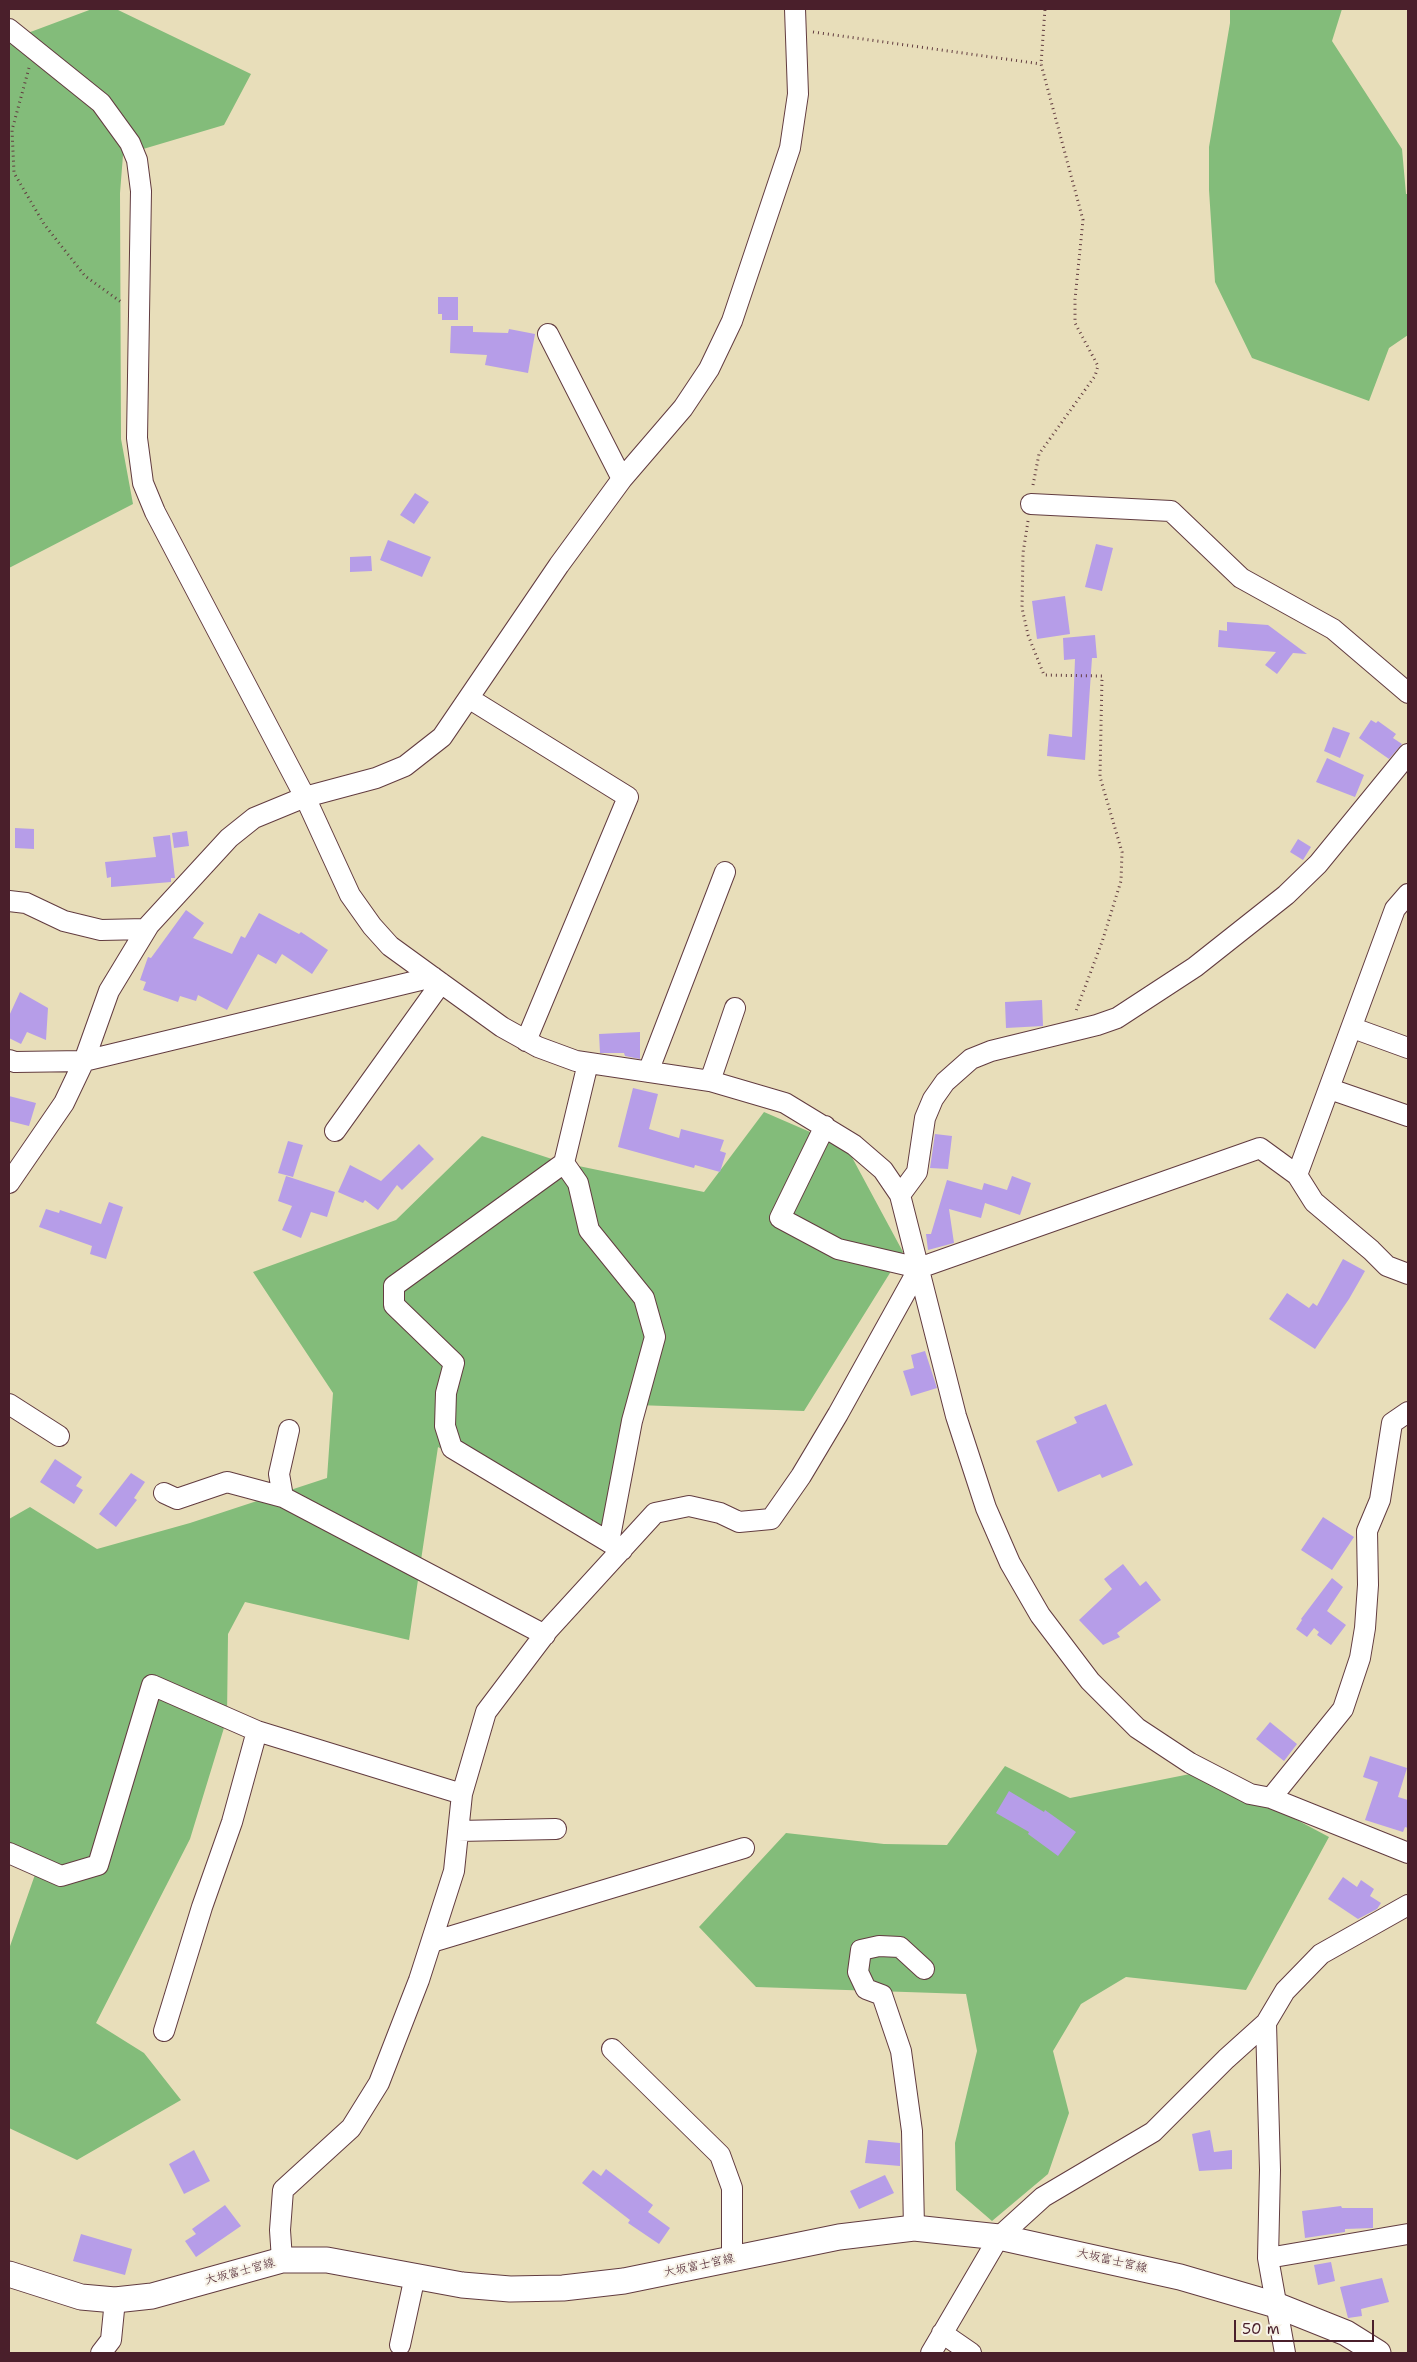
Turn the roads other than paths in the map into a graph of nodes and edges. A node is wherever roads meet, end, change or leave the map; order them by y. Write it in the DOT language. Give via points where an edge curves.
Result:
graph roads {
  1 [pos="795,9"];
  2 [pos="9,29"];
  3 [pos="548,334"];
  4 [pos="622,479"];
  5 [pos="1030,504"];
  6 [pos="1408,693"];
  7 [pos="470,699"];
  8 [pos="1408,754"];
  9 [pos="305,797"];
  10 [pos="726,872"];
  11 [pos="1408,894"];
  12 [pos="9,901"];
  13 [pos="1401,914"];
  14 [pos="146,929"];
  15 [pos="437,980"];
  16 [pos="736,1008"];
  17 [pos="1353,1028"];
  18 [pos="526,1041"];
  19 [pos="1408,1048"];
  20 [pos="9,1060"];
  21 [pos="84,1061"];
  22 [pos="588,1063"];
  23 [pos="648,1072"];
  24 [pos="710,1081"];
  25 [pos="1330,1089"];
  26 [pos="1408,1116"];
  27 [pos="825,1126"];
  28 [pos="334,1131"];
  29 [pos="564,1163"];
  30 [pos="1297,1175"];
  31 [pos="9,1183"];
  32 [pos="900,1195"];
  33 [pos="918,1268"];
  34 [pos="1408,1274"];
  35 [pos="9,1404"];
  36 [pos="1408,1412"];
  37 [pos="289,1430"];
  38 [pos="59,1436"];
  39 [pos="164,1493"];
  40 [pos="283,1497"];
  41 [pos="615,1546"];
  42 [pos="544,1634"];
  43 [pos="257,1731"];
  44 [pos="462,1794"];
  45 [pos="1271,1798"];
  46 [pos="556,1830"];
  47 [pos="458,1831"];
  48 [pos="744,1848"];
  49 [pos="1408,1853"];
  50 [pos="9,1854"];
  51 [pos="1408,1905"];
  52 [pos="432,1942"];
  53 [pos="924,1969"];
  54 [pos="1266,2023"];
  55 [pos="164,2031"];
  56 [pos="612,2049"];
  57 [pos="914,2228"];
  58 [pos="1408,2234"];
  59 [pos="999,2237"];
  60 [pos="1268,2258"];
  61 [pos="732,2259"];
  62 [pos="282,2260"];
  63 [pos="9,2274"];
  64 [pos="415,2276"];
  65 [pos="115,2300"];
  66 [pos="1276,2306"];
  67 [pos="942,2334"];
  68 [pos="400,2346"];
  69 [pos="101,2353"];
  70 [pos="931,2353"];
  71 [pos="971,2353"];
  72 [pos="1285,2353"];
  73 [pos="1378,2353"];
  1 -- 4 [label="street" via="798,94 790,148 732,321 709,369 683,408"];
  2 -- 9 [label="street" via="101,103 130,143 137,160 141,191 138,452 143,483 155,512"];
  3 -- 4 [label="street"];
  4 -- 7 [label="street" via="559,565"];
  5 -- 6 [label="street" via="1171,511 1241,578 1333,629"];
  7 -- 9 [label="street" via="442,737 404,766 376,778"];
  7 -- 18 [label="street" via="628,796"];
  8 -- 32 [label="street" via="1318,864 1286,895 1195,967 1117,1018 971,1059 945,1082 932,1099 925,1118 917,1172"];
  9 -- 14 [label="street" via="254,818 230,838"];
  9 -- 15 [label="street" via="350,895 390,946"];
  10 -- 23 [label="street"];
  11 -- 13 [label="street"];
  12 -- 14 [label="street" via="26,903 64,920 101,930"];
  13 -- 17 [label="street"];
  14 -- 21 [label="street" via="109,991"];
  15 -- 18 [label="street"];
  15 -- 21 [label="street"];
  15 -- 28 [label="street"];
  16 -- 24 [label="street"];
  17 -- 19 [label="street"];
  17 -- 25 [label="street"];
  18 -- 22 [label="street" via="576,1062"];
  20 -- 21 [label="street"];
  21 -- 31 [label="street" via="64,1103"];
  22 -- 23 [label="street"];
  22 -- 29 [label="street"];
  23 -- 24 [label="street"];
  24 -- 27 [label="street" via="785,1103"];
  25 -- 26 [label="street"];
  25 -- 30 [label="street"];
  27 -- 32 [label="street" via="883,1170"];
  27 -- 33 [label="street" via="780,1218 838,1249"];
  29 -- 41 [label="street" via="578,1183 589,1230 644,1298 655,1337 632,1421"];
  29 -- 41 [label="street" via="394,1286 394,1305 454,1363 446,1393 445,1426 452,1448"];
  30 -- 33 [label="street" via="1260,1148"];
  30 -- 34 [label="street" via="1314,1202 1387,1266"];
  32 -- 33 [label="street"];
  33 -- 41 [label="street" via="802,1476 771,1519 740,1522 720,1513 689,1506 655,1513"];
  33 -- 45 [label="street" via="956,1416 986,1508 1010,1564 1040,1615 1090,1681 1137,1728 1205,1771 1250,1794"];
  35 -- 38 [label="street"];
  36 -- 45 [label="street" via="1392,1423 1380,1500 1367,1531 1365,1628 1360,1658 1343,1709"];
  37 -- 40 [label="street" via="279,1474"];
  39 -- 40 [label="street" via="178,1499 227,1482"];
  40 -- 42 [label="street"];
  41 -- 42 [label="street"];
  42 -- 44 [label="street" via="486,1712"];
  43 -- 44 [label="street"];
  43 -- 50 [label="street" via="152,1685 98,1866 61,1876"];
  43 -- 55 [label="street" via="232,1822 202,1906"];
  44 -- 47 [label="street"];
  45 -- 49 [label="street"];
  46 -- 47 [label="street"];
  47 -- 52 [label="street" via="454,1871"];
  48 -- 52 [label="street"];
  51 -- 54 [label="street" via="1321,1954 1286,1991"];
  52 -- 62 [label="street" via="379,2083 350,2128 283,2190"];
  53 -- 57 [label="street" via="900,1947 880,1946 861,1950 858,1972 866,1989 882,1995 901,2050 912,2130"];
  54 -- 59 [label="street" via="1153,2132 1043,2197"];
  54 -- 60 [label="street" via="1270,2170"];
  56 -- 61 [label="street" via="720,2155 732,2188"];
  57 -- 59 [label="main road, 大坂富士宮線"];
  57 -- 61 [label="main road, 大坂富士宮線" via="840,2237"];
  58 -- 60 [label="street"];
  59 -- 66 [label="main road, 大坂富士宮線" via="1180,2277"];
  59 -- 67 [label="street"];
  60 -- 66 [label="street"];
  61 -- 64 [label="main road, 大坂富士宮線" via="624,2281 563,2288 462,2286"];
  62 -- 64 [label="main road, 大坂富士宮線" via="327,2260"];
  62 -- 65 [label="main road, 大坂富士宮線" via="152,2296"];
  63 -- 65 [label="main road, 大坂富士宮線" via="81,2297"];
  64 -- 68 [label="street"];
  65 -- 69 [label="street" via="111,2340"];
  66 -- 72 [label="street"];
  66 -- 73 [label="main road, 大坂富士宮線" via="1346,2333"];
  67 -- 70 [label="street"];
  67 -- 71 [label="street"];
}
